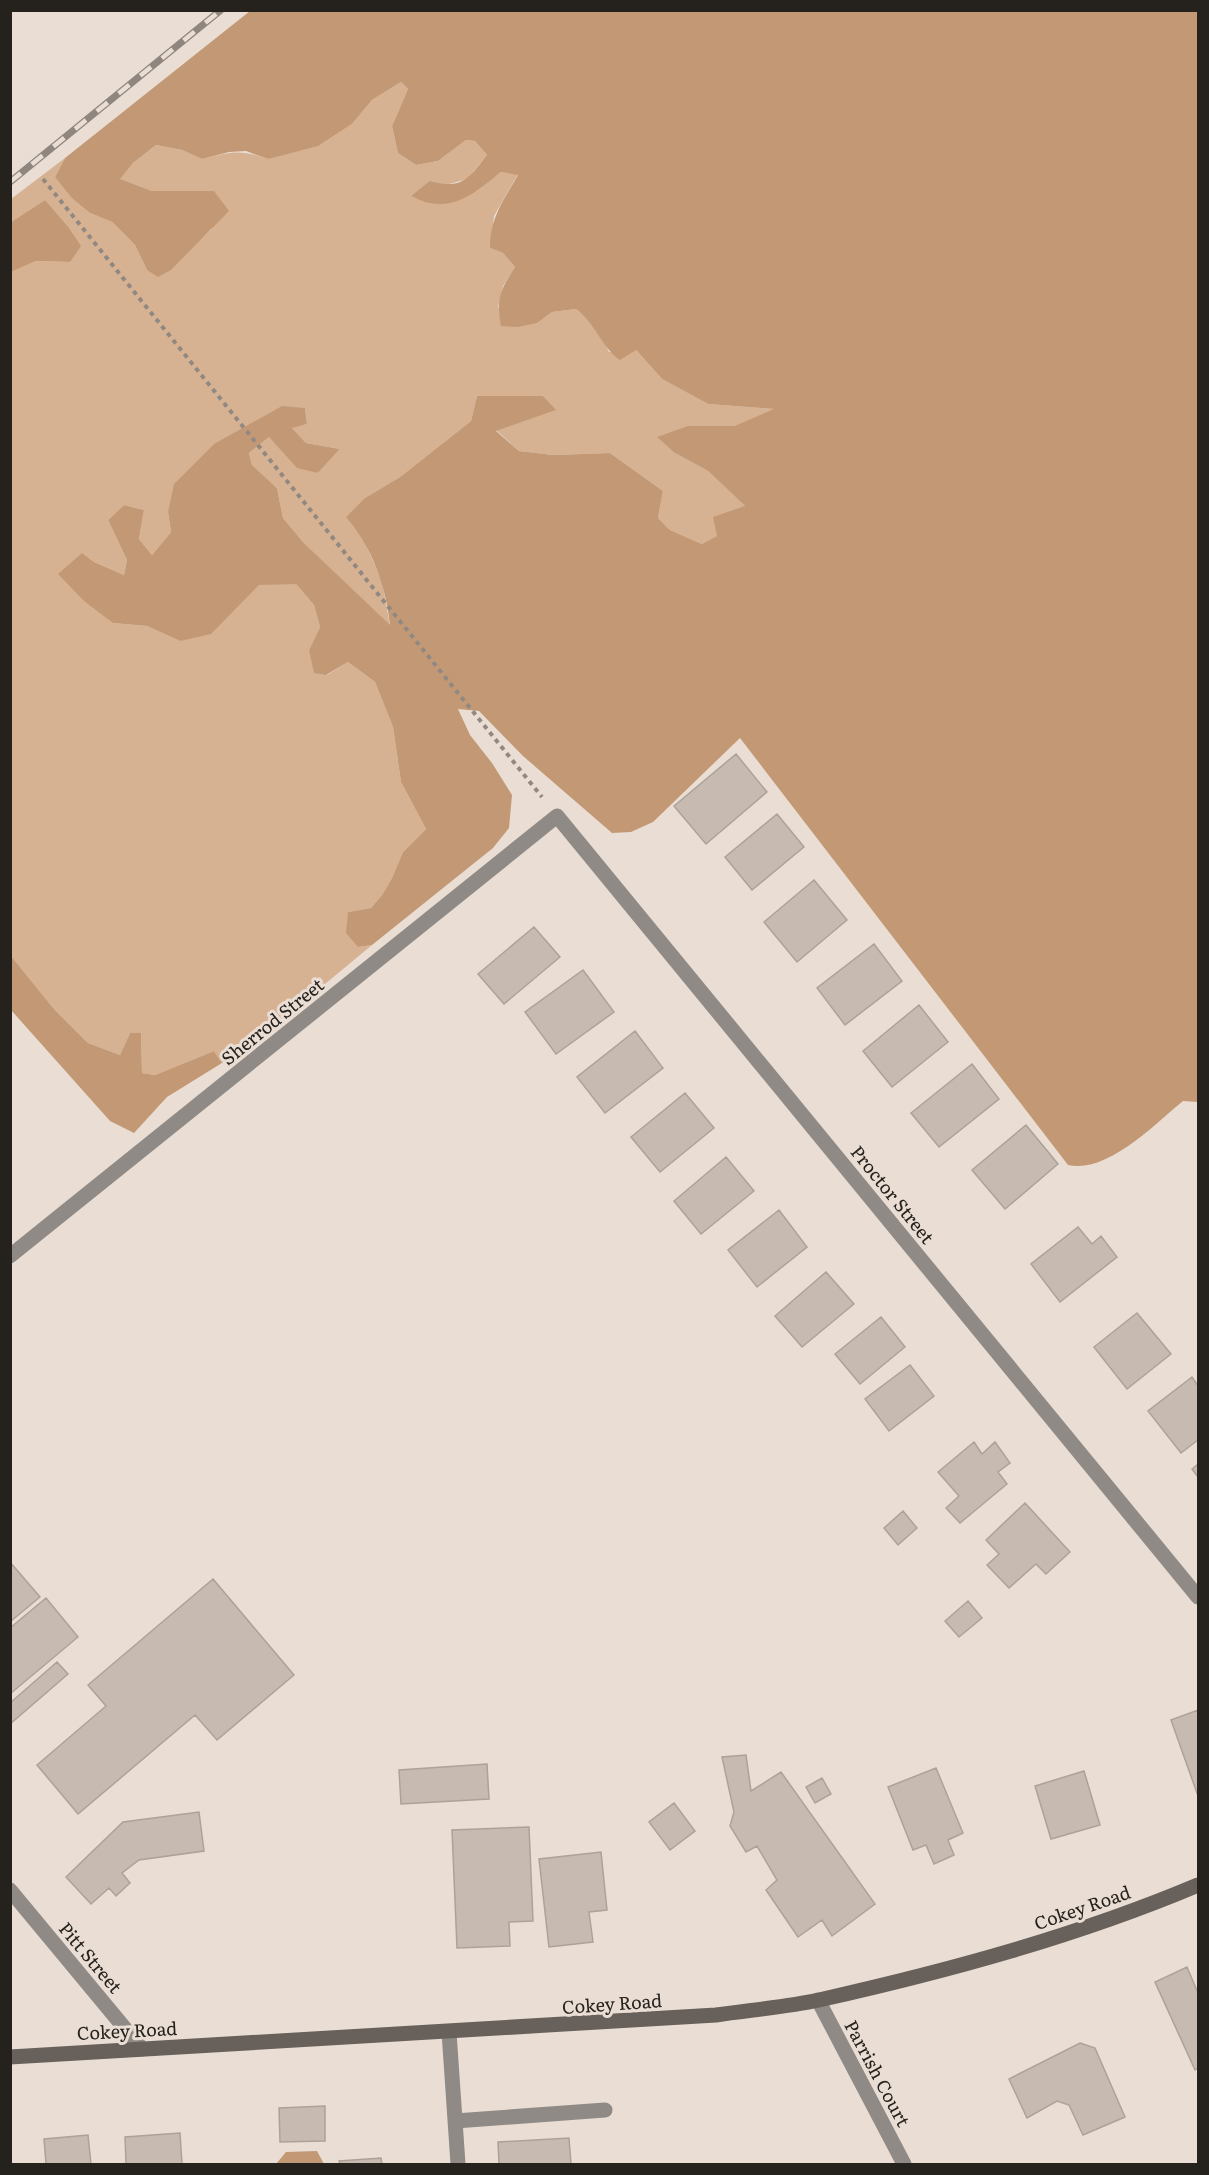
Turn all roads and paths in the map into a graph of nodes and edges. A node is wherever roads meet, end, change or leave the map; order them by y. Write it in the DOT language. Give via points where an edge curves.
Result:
graph roads {
  1 [pos="43,179"];
  2 [pos="557,816"];
  3 [pos="10,1256"];
  4 [pos="1198,1597"];
  5 [pos="1198,1885"];
  6 [pos="10,1890"];
  7 [pos="818,2000"];
  8 [pos="449,2032"];
  9 [pos="142,2049"];
  10 [pos="10,2057"];
  11 [pos="605,2110"];
  12 [pos="455,2121"];
  13 [pos="458,2164"];
  14 [pos="904,2164"];
  1 -- 2 [label="path"];
  2 -- 3 [label="street, Sherrod Street"];
  2 -- 4 [label="street, Proctor Street"];
  5 -- 7 [label="street, Cokey Road" via="1069,1933 974,1962"];
  6 -- 9 [label="street, Pitt Street"];
  7 -- 8 [label="street, Cokey Road" via="716,2015"];
  7 -- 14 [label="street, Parrish Court"];
  8 -- 9 [label="street, Cokey Road"];
  8 -- 12 [label="street"];
  9 -- 10 [label="street, Cokey Road"];
  11 -- 12 [label="street"];
  12 -- 13 [label="street"];
}
